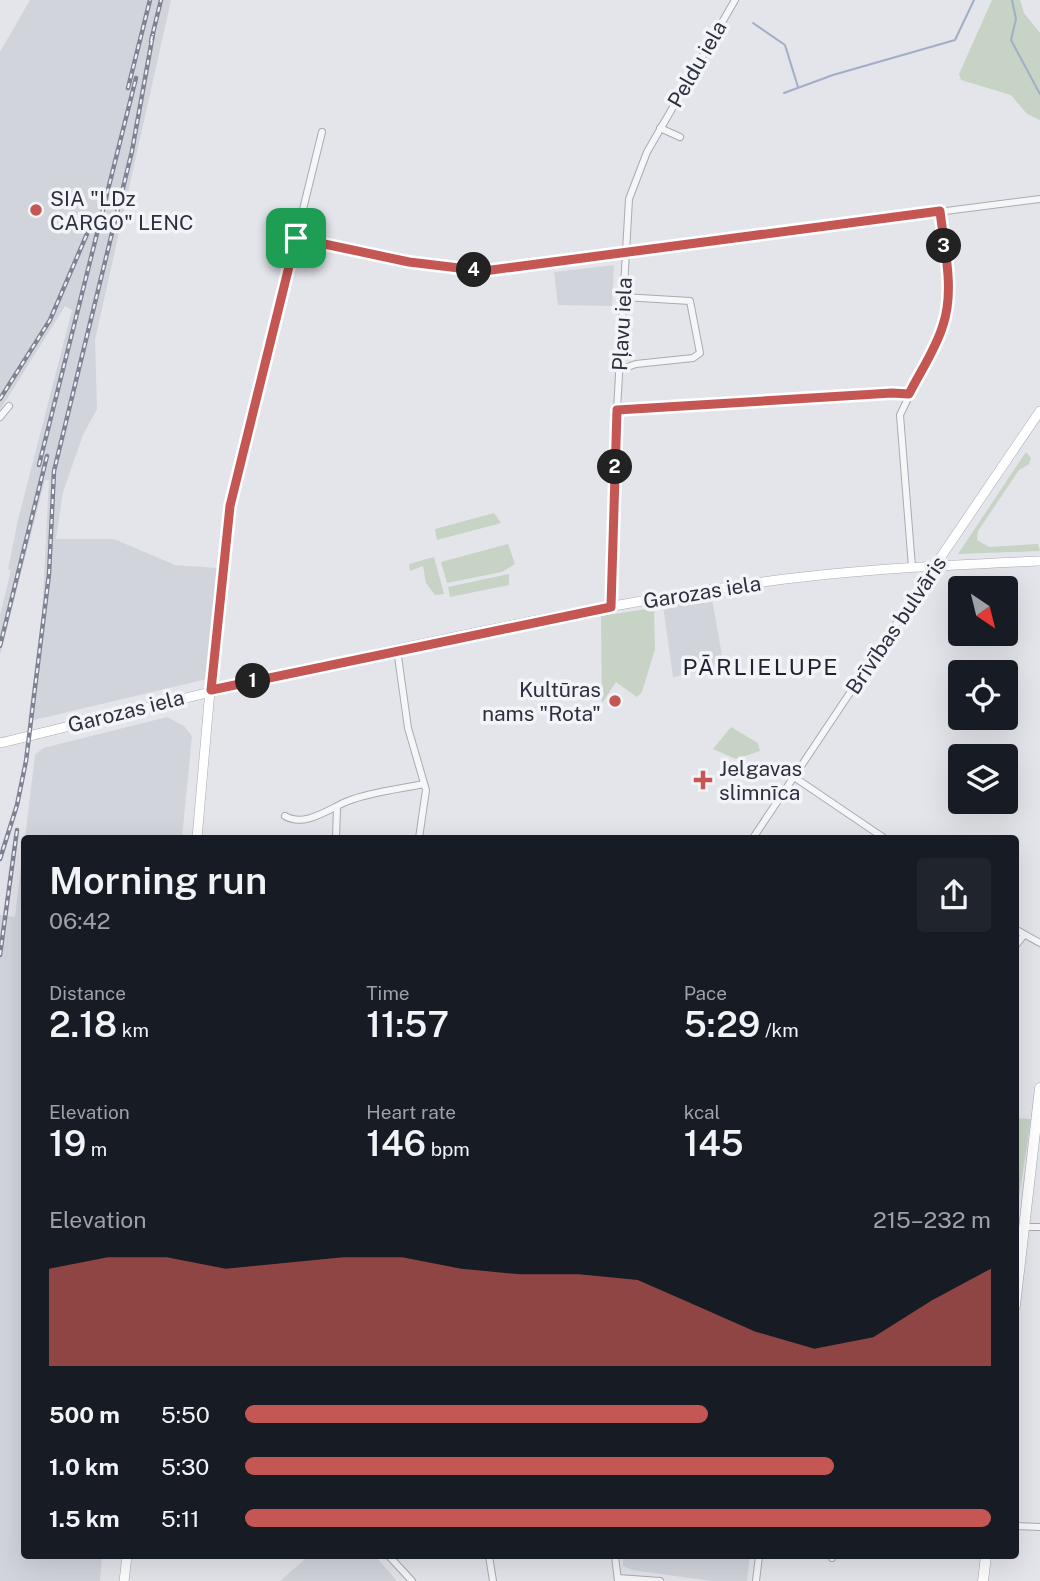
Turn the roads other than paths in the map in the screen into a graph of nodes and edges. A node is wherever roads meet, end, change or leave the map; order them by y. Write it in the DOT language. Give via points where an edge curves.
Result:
graph roads {
  1 [pos="735,0"];
  2 [pos="660,128"];
  3 [pos="322,132"];
  4 [pos="680,137"];
  5 [pos="1040,199"];
  6 [pos="940,211"];
  7 [pos="296,238"];
  8 [pos="625,252"];
  9 [pos="623,297"];
  10 [pos="619,369"];
  11 [pos="909,394"];
  12 [pos="9,406"];
  13 [pos="617,410"];
  14 [pos="1040,411"];
  15 [pos="0,417"];
  16 [pos="1040,561"];
  17 [pos="912,567"];
  18 [pos="934,567"];
  19 [pos="611,607"];
  20 [pos="397,649"];
  21 [pos="211,690"];
  22 [pos="0,743"];
  23 [pos="794,777"];
  24 [pos="424,784"];
  25 [pos="337,808"];
  26 [pos="285,816"];
  27 [pos="197,835"];
  28 [pos="336,835"];
  29 [pos="420,835"];
  30 [pos="755,835"];
  31 [pos="880,835"];
  32 [pos="1019,932"];
  33 [pos="1024,935"];
  34 [pos="1019,941"];
  35 [pos="1040,943"];
  36 [pos="1040,1088"];
  37 [pos="1024,1227"];
  38 [pos="1040,1227"];
  39 [pos="1019,1271"];
  40 [pos="1019,1526"];
  41 [pos="1040,1527"];
  42 [pos="127,1559"];
  43 [pos="392,1559"];
  44 [pos="489,1559"];
  45 [pos="615,1559"];
  46 [pos="759,1559"];
  47 [pos="986,1559"];
  48 [pos="618,1579"];
  49 [pos="124,1581"];
  50 [pos="412,1581"];
  51 [pos="493,1581"];
  52 [pos="660,1581"];
  53 [pos="755,1581"];
  54 [pos="983,1581"];
  1 -- 2 [label="street, Peldu iela"];
  2 -- 4 [label="street, Peldu iela"];
  2 -- 8 [label="street, Peldu iela" via="632,188"];
  3 -- 7 [label="street"];
  5 -- 6 [label="street"];
  6 -- 8 [label="street"];
  6 -- 11 [label="street" via="947,280 943,326"];
  7 -- 8 [label="street" via="409,262 484,271"];
  7 -- 21 [label="street" via="230,506"];
  8 -- 9 [label="street, Pļavu iela"];
  9 -- 10 [label="street, Pļavu iela"];
  9 -- 10 [label="street" via="690,301 700,353 693,358"];
  10 -- 13 [label="street, Pļavu iela"];
  11 -- 13 [label="street"];
  11 -- 17 [label="street" via="900,421"];
  12 -- 15 [label="street"];
  13 -- 19 [label="street, Pļavu iela"];
  14 -- 18 [label="main road, Brīvības bulvāris"];
  16 -- 18 [label="main road, Garozas iela"];
  17 -- 18 [label="main road, Garozas iela"];
  17 -- 19 [label="main road, Garozas iela" via="770,581"];
  18 -- 23 [label="street, Brīvības bulvāris"];
  19 -- 20 [label="main road, Garozas iela"];
  20 -- 21 [label="main road, Garozas iela"];
  20 -- 24 [label="street" via="407,724"];
  21 -- 22 [label="main road, Garozas iela"];
  21 -- 27 [label="main road"];
  23 -- 30 [label="street, Brīvības bulvāris"];
  23 -- 31 [label="street"];
  24 -- 25 [label="street" via="345,802"];
  24 -- 29 [label="street"];
  25 -- 26 [label="street" via="302,819"];
  25 -- 28 [label="street"];
  32 -- 33 [label="street"];
  33 -- 34 [label="street"];
  33 -- 35 [label="street"];
  36 -- 37 [label="main road"];
  37 -- 38 [label="street"];
  37 -- 39 [label="main road"];
  40 -- 41 [label="street"];
  42 -- 49 [label="main road"];
  43 -- 50 [label="street"];
  44 -- 51 [label="street"];
  45 -- 48 [label="street"];
  46 -- 53 [label="street"];
  47 -- 54 [label="main road"];
  48 -- 52 [label="street"];
}
